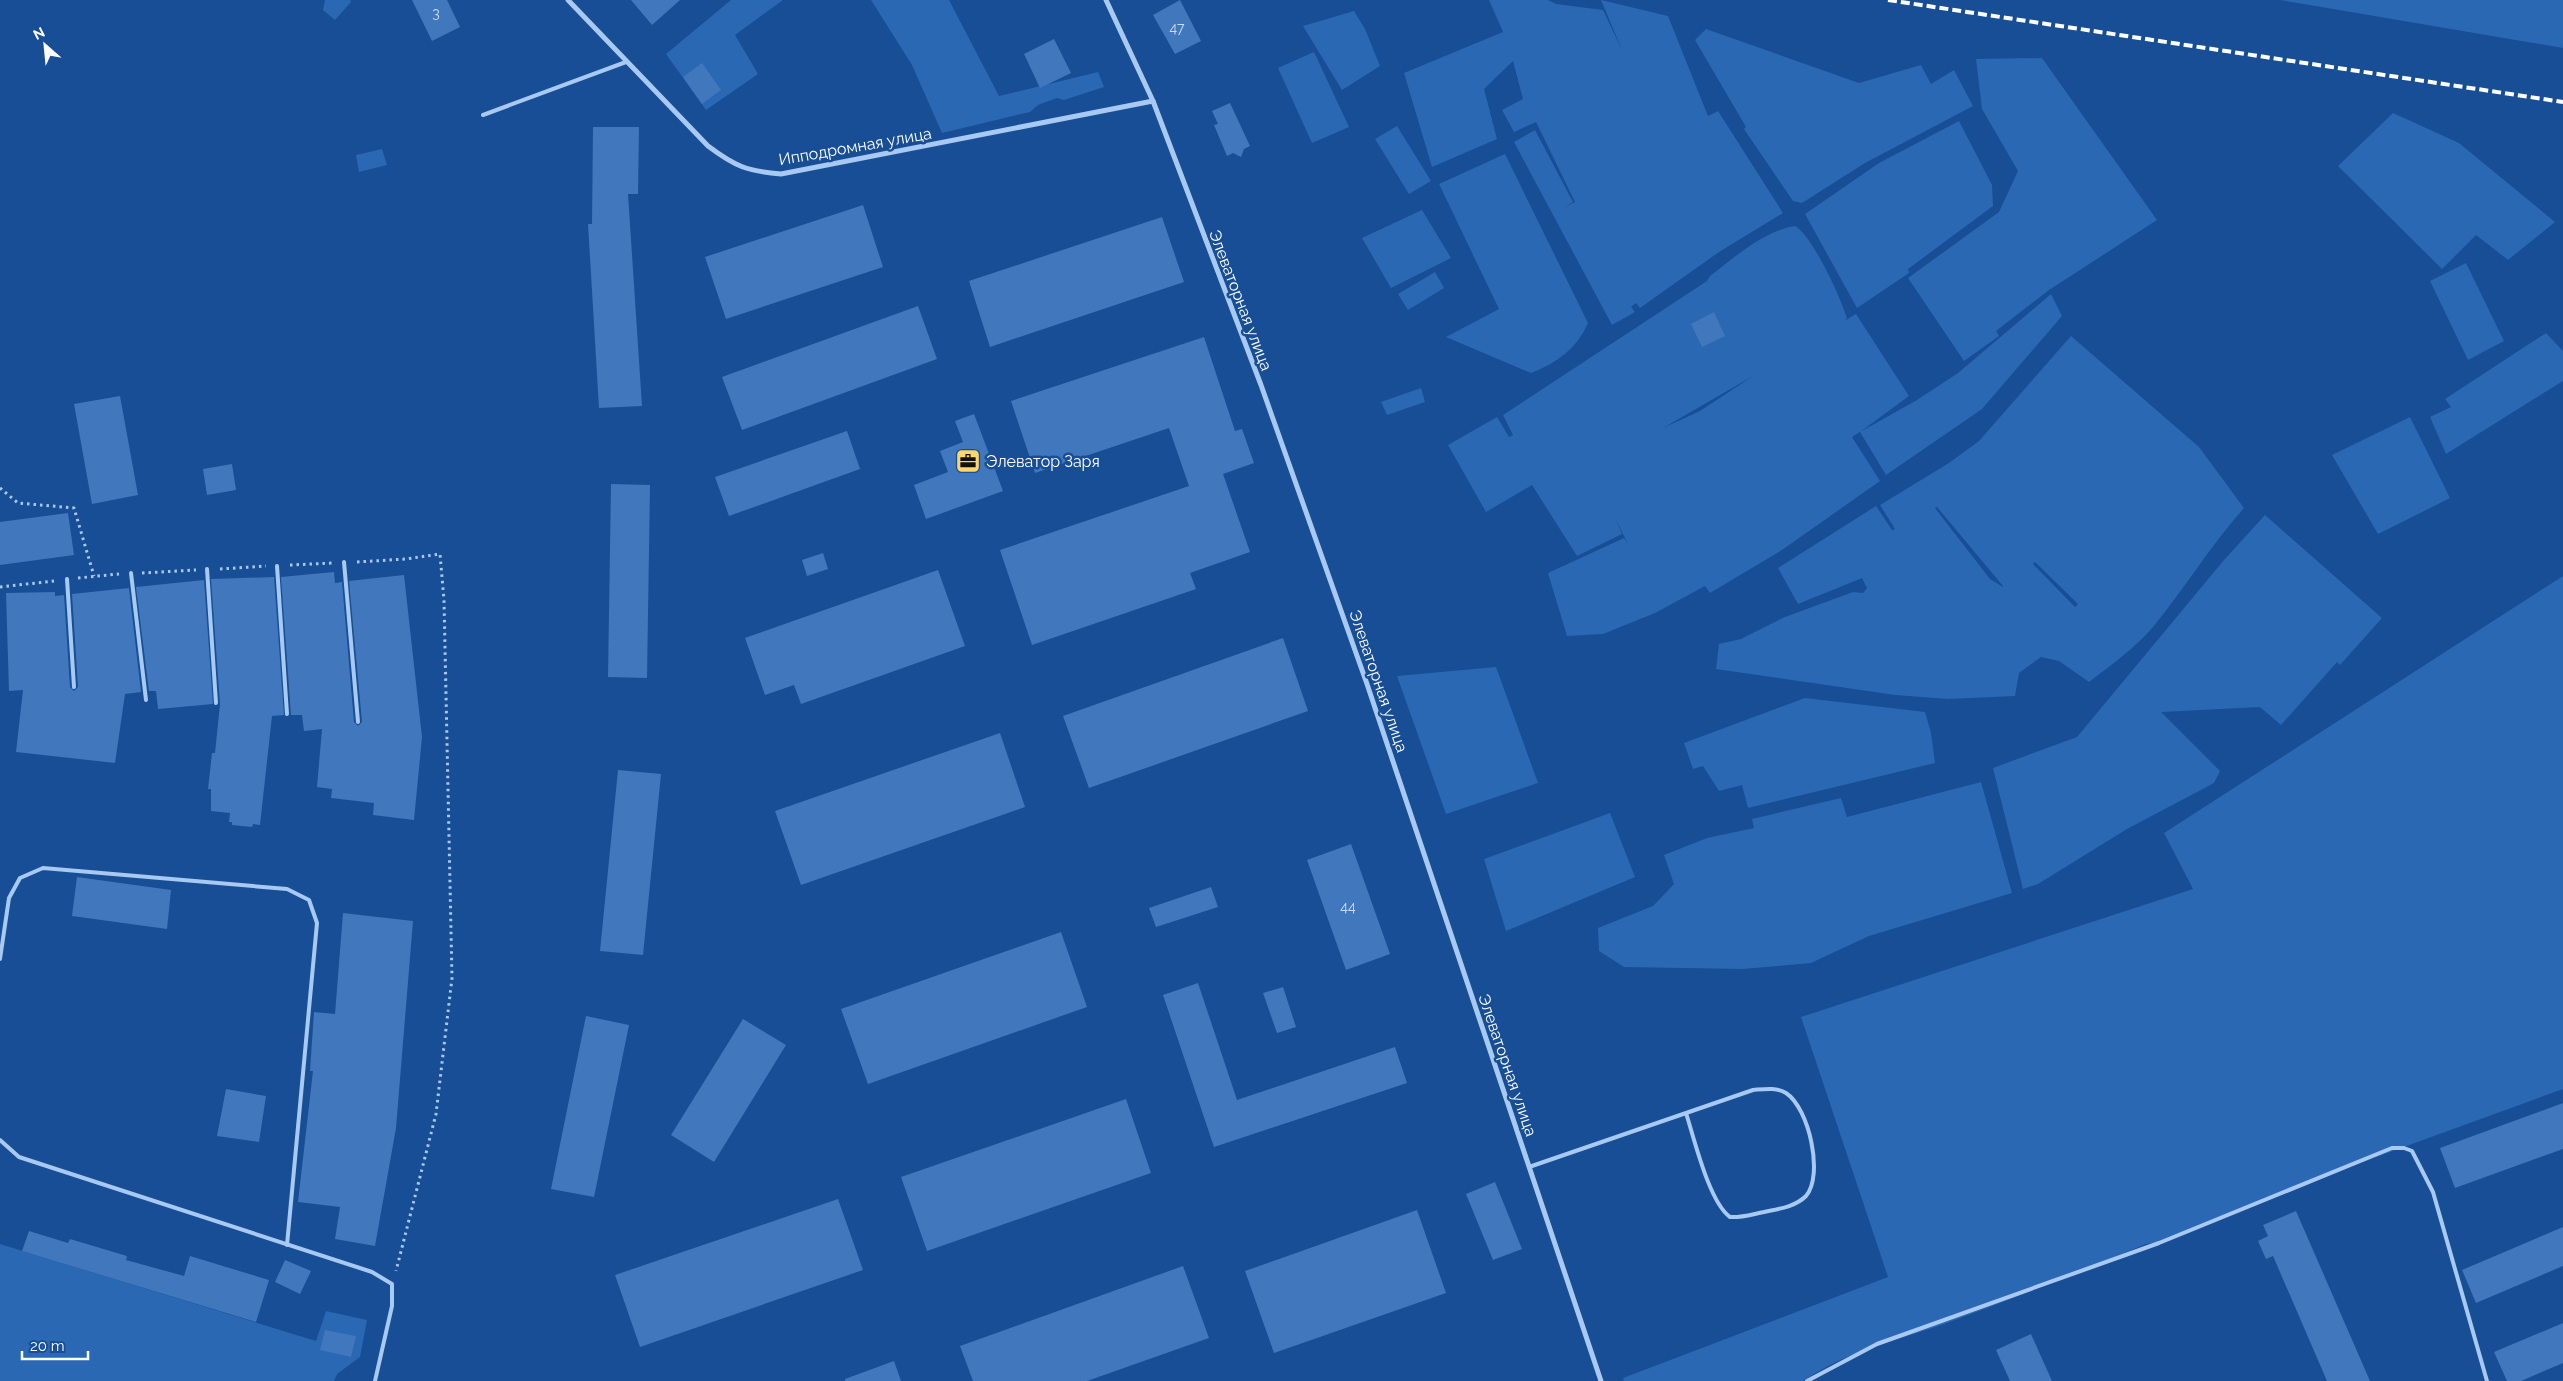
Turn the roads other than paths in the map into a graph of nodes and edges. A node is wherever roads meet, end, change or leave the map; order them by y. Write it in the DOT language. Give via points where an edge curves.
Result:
graph roads {
  1 [pos="568,0"];
  2 [pos="1106,0"];
  3 [pos="626,62"];
  4 [pos="1153,102"];
  5 [pos="483,115"];
  6 [pos="344,562"];
  7 [pos="277,566"];
  8 [pos="207,569"];
  9 [pos="132,573"];
  10 [pos="67,579"];
  11 [pos="74,686"];
  12 [pos="146,700"];
  13 [pos="216,703"];
  14 [pos="287,714"];
  15 [pos="358,722"];
  16 [pos="0,959"];
  17 [pos="1686,1113"];
  18 [pos="0,1140"];
  19 [pos="1529,1167"];
  20 [pos="287,1245"];
  21 [pos="375,1381"];
  22 [pos="1601,1381"];
  23 [pos="1807,1381"];
  24 [pos="2487,1381"];
  1 -- 3 [label="street, Ипподромная улица"];
  2 -- 4 [label="street, Элеваторная улица"];
  3 -- 4 [label="street, Ипподромная улица" via="708,146 729,162 752,172 782,174"];
  3 -- 5 [label="lane"];
  4 -- 19 [label="street, Элеваторная улица" via="1260,385 1367,684"];
  6 -- 15 [label="lane"];
  7 -- 14 [label="lane"];
  8 -- 13 [label="lane"];
  9 -- 12 [label="lane"];
  10 -- 11 [label="lane"];
  16 -- 20 [label="lane" via="9,898 20,878 43,868 287,889 309,900 317,923"];
  17 -- 17 [label="lane" via="1753,1090 1779,1089 1788,1094 1803,1116 1815,1160 1812,1187 1806,1196 1786,1208 1730,1217 1714,1196"];
  17 -- 19 [label="lane"];
  18 -- 20 [label="lane" via="19,1158"];
  19 -- 22 [label="street, Элеваторная улица"];
  20 -- 21 [label="lane" via="372,1272 392,1284 392,1306"];
  23 -- 24 [label="lane" via="1877,1344 2159,1243 2392,1148 2412,1152 2433,1192"];
}
